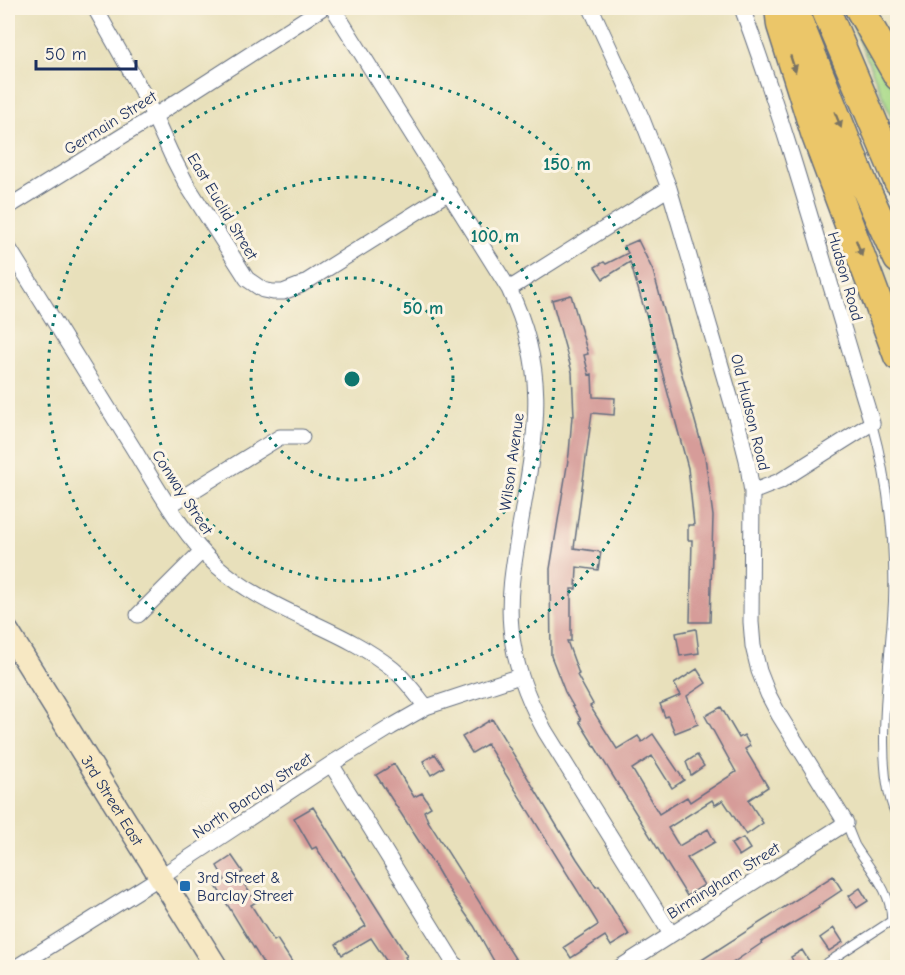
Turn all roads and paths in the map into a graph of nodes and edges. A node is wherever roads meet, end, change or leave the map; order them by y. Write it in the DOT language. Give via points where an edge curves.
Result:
graph roads {
  1 [pos="95,8"];
  2 [pos="322,8"];
  3 [pos="333,8"];
  4 [pos="591,8"];
  5 [pos="742,8"];
  6 [pos="779,8"];
  7 [pos="793,8"];
  8 [pos="825,8"];
  9 [pos="859,8"];
  10 [pos="897,76"];
  11 [pos="153,117"];
  12 [pos="897,181"];
  13 [pos="669,188"];
  14 [pos="449,192"];
  15 [pos="8,207"];
  16 [pos="8,247"];
  17 [pos="897,259"];
  18 [pos="509,289"];
  19 [pos="897,356"];
  20 [pos="872,423"];
  21 [pos="302,437"];
  22 [pos="752,492"];
  23 [pos="170,505"];
  24 [pos="201,552"];
  25 [pos="138,615"];
  26 [pos="8,632"];
  27 [pos="520,676"];
  28 [pos="426,707"];
  29 [pos="331,764"];
  30 [pos="897,819"];
  31 [pos="846,823"];
  32 [pos="160,878"];
  33 [pos="671,934"];
  34 [pos="15,968"];
  35 [pos="218,968"];
  36 [pos="457,968"];
  37 [pos="619,968"];
  38 [pos="819,968"];
  1 -- 11 [label="street, East Euclid Street"];
  2 -- 11 [label="street, Germain Street"];
  3 -- 14 [label="street, Wilson Avenue"];
  4 -- 13 [label="street, Old Hudson Road"];
  5 -- 20 [label="street, Hudson Road"];
  6 -- 19 [label="highway, one-way" via="815,133"];
  7 -- 17 [label="highway, one-way"];
  8 -- 12 [label="highway"];
  9 -- 10 [label="highway"];
  11 -- 14 [label="street, East Euclid Street" via="187,185 247,279 263,290 283,292 301,285"];
  11 -- 15 [label="street, Germain Street"];
  13 -- 18 [label="street"];
  13 -- 22 [label="street, Old Hudson Road" via="736,417"];
  14 -- 18 [label="street, Wilson Avenue"];
  16 -- 23 [label="street, Conway Street"];
  18 -- 27 [label="street, Wilson Avenue" via="532,352 537,412 510,603"];
  20 -- 22 [label="street" via="780,481"];
  20 -- 30 [label="lane" via="891,522 893,599 885,775"];
  21 -- 23 [label="street" via="280,438"];
  22 -- 31 [label="street, Old Hudson Road" via="751,622 759,670 779,715"];
  23 -- 24 [label="street, Conway Street"];
  24 -- 25 [label="street"];
  24 -- 28 [label="street, Conway Street" via="243,588 378,658 395,670"];
  26 -- 32 [label="street, 3rd Street East"];
  27 -- 28 [label="street, North Barclay Street"];
  27 -- 33 [label="street, Wilson Avenue" via="545,731"];
  28 -- 29 [label="street, North Barclay Street"];
  29 -- 32 [label="street, North Barclay Street"];
  29 -- 36 [label="street"];
  31 -- 33 [label="street, Birmingham Street"];
  31 -- 38 [label="lane" via="885,893 892,911 891,921"];
  32 -- 34 [label="street, North Barclay Street"];
  32 -- 35 [label="street, 3rd Street East"];
  33 -- 37 [label="street, Birmingham Street"];
}
